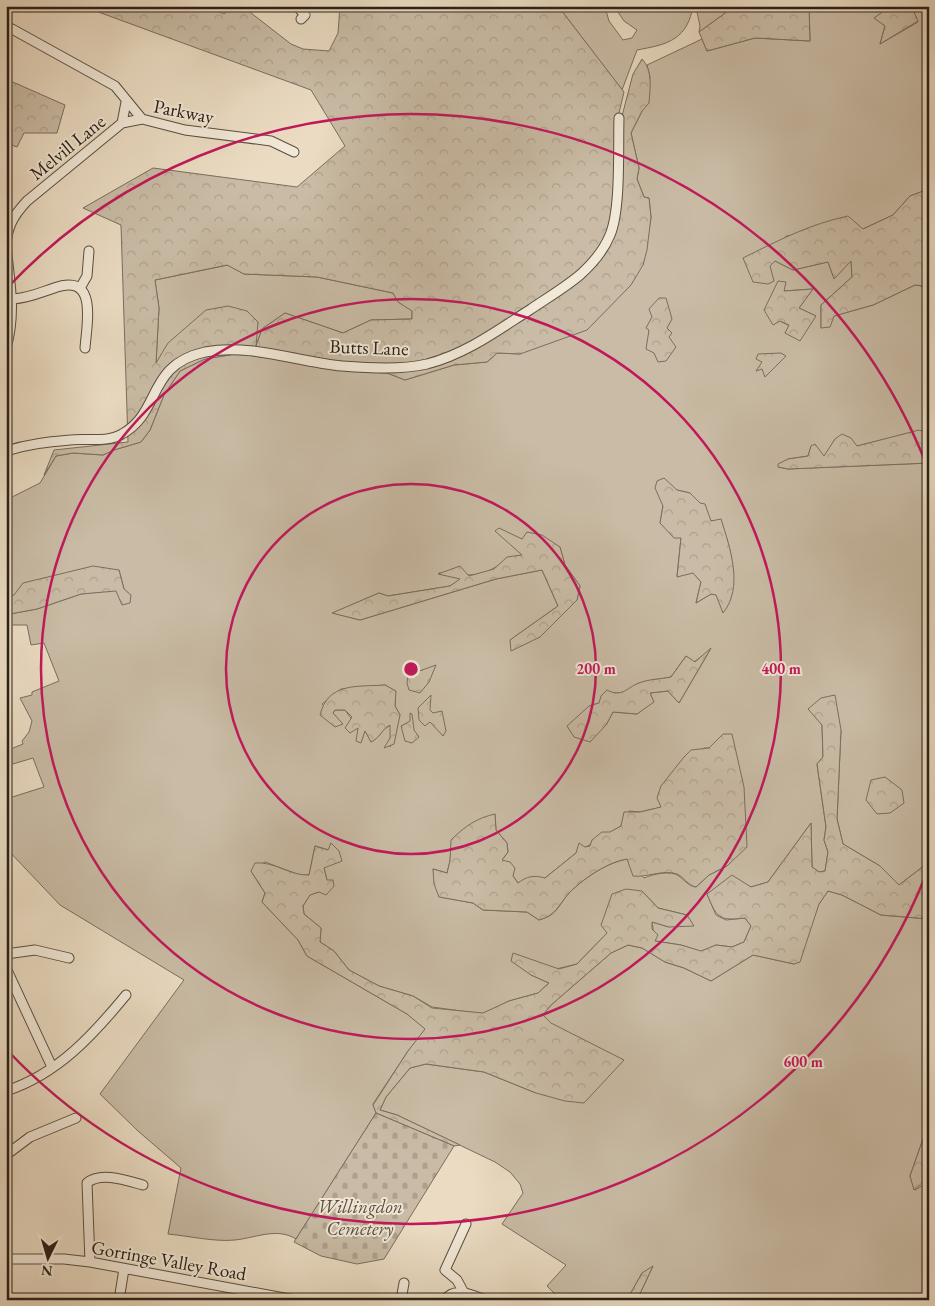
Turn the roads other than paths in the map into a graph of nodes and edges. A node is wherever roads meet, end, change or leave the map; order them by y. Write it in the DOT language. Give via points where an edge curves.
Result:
graph roads {
  1 [pos="297,6"];
  2 [pos="301,19"];
  3 [pos="6,28"];
  4 [pos="126,102"];
  5 [pos="620,118"];
  6 [pos="142,119"];
  7 [pos="122,124"];
  8 [pos="294,152"];
  9 [pos="6,247"];
  10 [pos="89,251"];
  11 [pos="80,288"];
  12 [pos="13,299"];
  13 [pos="6,348"];
  14 [pos="85,348"];
  15 [pos="6,451"];
  16 [pos="6,954"];
  17 [pos="69,958"];
  18 [pos="6,968"];
  19 [pos="126,995"];
  20 [pos="52,1067"];
  21 [pos="6,1091"];
  22 [pos="76,1118"];
  23 [pos="6,1155"];
  24 [pos="143,1185"];
  25 [pos="466,1224"];
  26 [pos="6,1259"];
  27 [pos="90,1262"];
  28 [pos="124,1268"];
  29 [pos="404,1283"];
  30 [pos="464,1293"];
  31 [pos="120,1300"];
  32 [pos="295,1300"];
  33 [pos="401,1300"];
  34 [pos="446,1300"];
  35 [pos="485,1300"];
  1 -- 2 [label="street" via="305,14"];
  3 -- 4 [label="street, Parkway" via="115,86"];
  4 -- 6 [label="street, Parkway"];
  4 -- 7 [label="street"];
  5 -- 15 [label="street, Butts Lane" via="614,220 602,252 581,274 483,340 451,356 402,367 340,366 280,355 228,350 206,352 187,357 170,368 138,422 121,435 32,443"];
  6 -- 7 [label="street"];
  6 -- 8 [label="street, Parkway" via="185,130 271,141"];
  7 -- 9 [label="street, Melvill Lane" via="14,214 7,230"];
  9 -- 12 [label="street, Melvill Lane"];
  10 -- 11 [label="street" via="87,276"];
  11 -- 12 [label="street" via="68,285"];
  11 -- 14 [label="street" via="88,303"];
  12 -- 13 [label="street, Melvill Lane" via="11,331"];
  16 -- 17 [label="street" via="35,950"];
  18 -- 20 [label="street"];
  19 -- 20 [label="street" via="93,1035 69,1057"];
  20 -- 21 [label="street"];
  22 -- 23 [label="street" via="30,1137"];
  24 -- 27 [label="street" via="118,1178 87,1183"];
  25 -- 30 [label="street" via="445,1270 458,1280"];
  26 -- 27 [label="street, Gorringe Valley Road"];
  27 -- 28 [label="street, Gorringe Valley Road"];
  28 -- 31 [label="street"];
  28 -- 32 [label="street, Gorringe Valley Road"];
  29 -- 33 [label="street"];
  30 -- 34 [label="street" via="456,1292"];
  30 -- 35 [label="street"];
}
